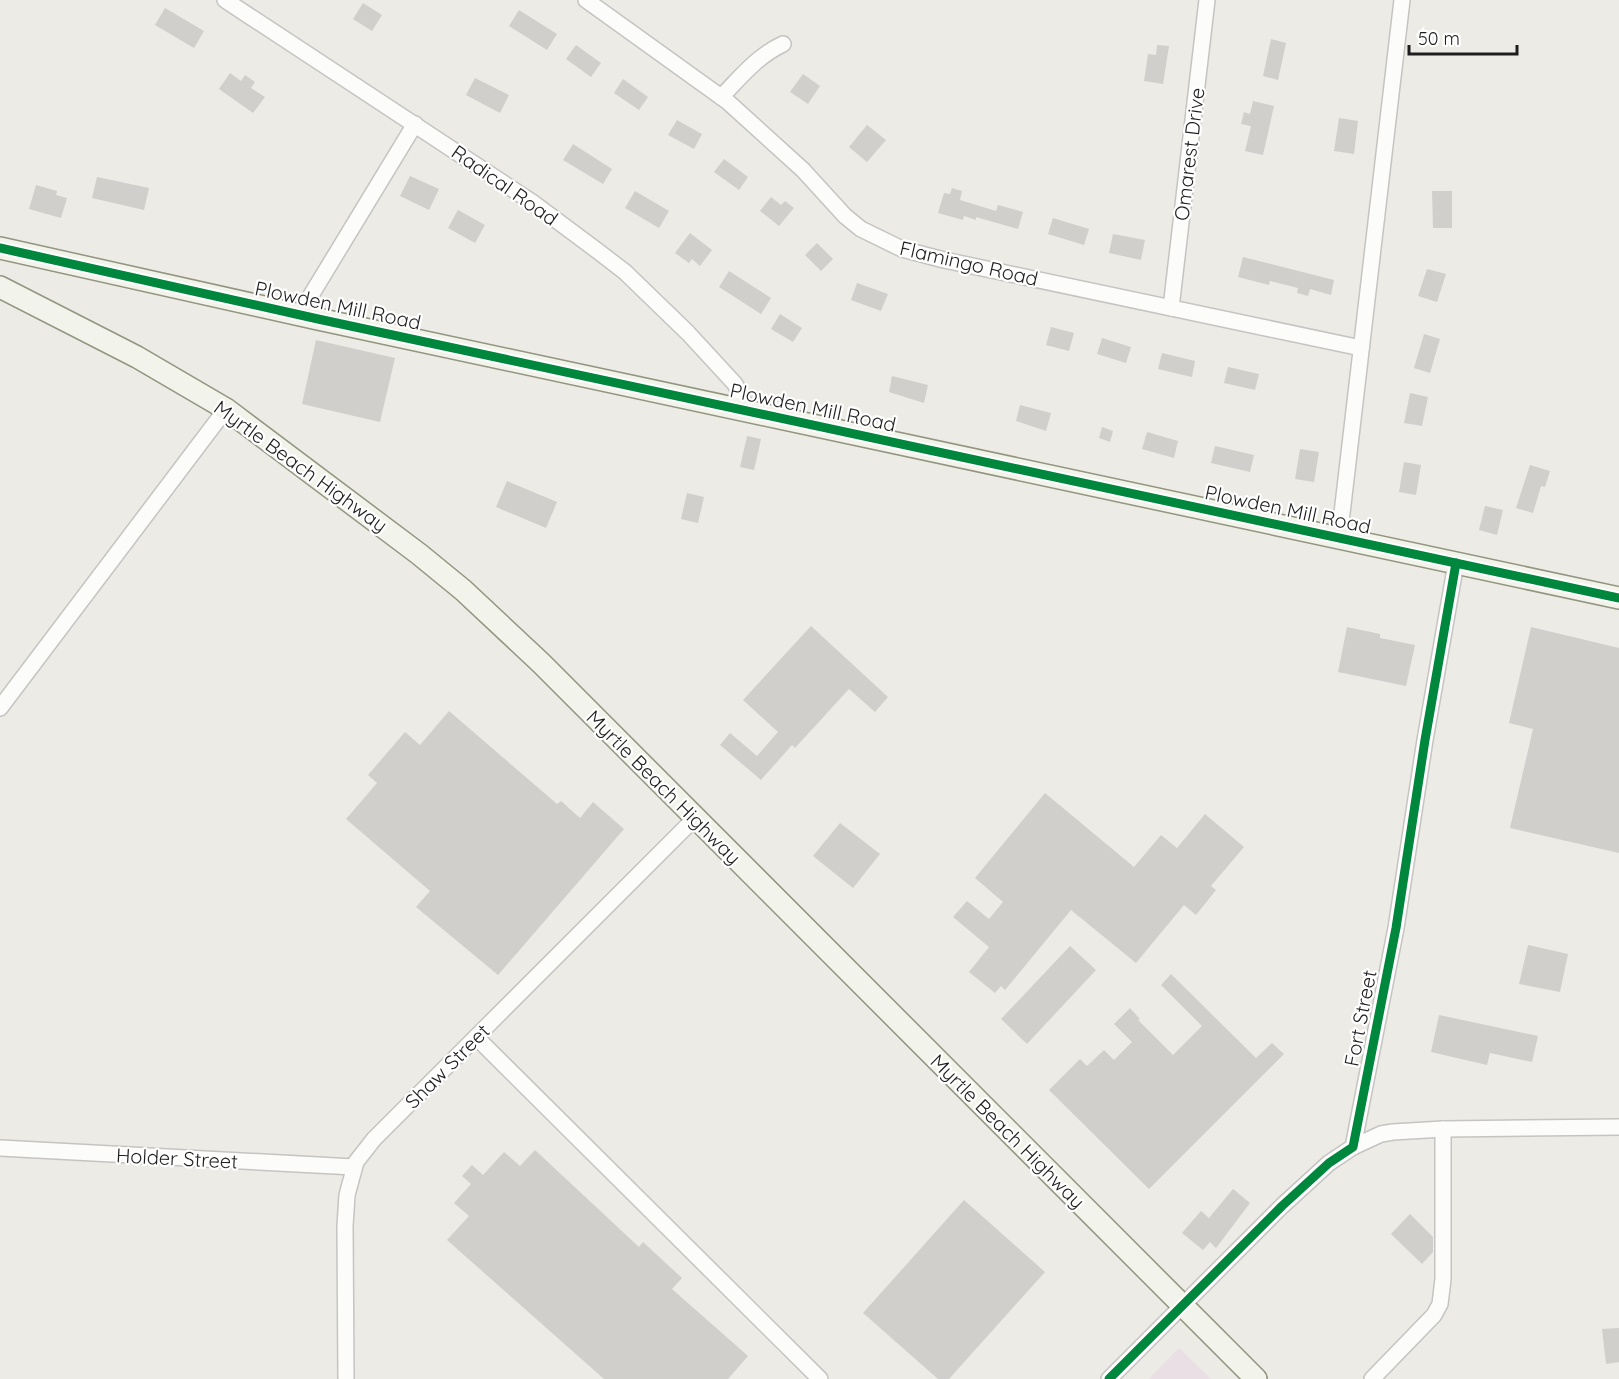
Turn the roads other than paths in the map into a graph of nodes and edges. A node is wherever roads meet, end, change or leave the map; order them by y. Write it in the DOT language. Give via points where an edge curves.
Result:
graph roads {
  1 [pos="225,0"];
  2 [pos="586,0"];
  3 [pos="1207,0"];
  4 [pos="1402,0"];
  5 [pos="783,44"];
  6 [pos="721,97"];
  7 [pos="415,124"];
  8 [pos="0,248"];
  9 [pos="0,287"];
  10 [pos="1171,308"];
  11 [pos="299,315"];
  12 [pos="1361,348"];
  13 [pos="226,409"];
  14 [pos="749,412"];
  15 [pos="1339,539"];
  16 [pos="1456,563"];
  17 [pos="1619,598"];
  18 [pos="0,708"];
  19 [pos="695,818"];
  20 [pos="476,1036"];
  21 [pos="1619,1127"];
  22 [pos="1443,1129"];
  23 [pos="1353,1147"];
  24 [pos="0,1148"];
  25 [pos="354,1167"];
  26 [pos="1182,1306"];
  27 [pos="346,1379"];
  28 [pos="820,1379"];
  29 [pos="1109,1379"];
  30 [pos="1256,1379"];
  31 [pos="1372,1379"];
  1 -- 7 [label="street, Radical Road"];
  2 -- 6 [label="street, Flamingo Road"];
  3 -- 10 [label="street, Omarest Drive"];
  4 -- 12 [label="street"];
  5 -- 6 [label="street" via="757,60"];
  6 -- 10 [label="street, Flamingo Road" via="803,170 845,216 888,244 944,260"];
  7 -- 11 [label="street"];
  7 -- 14 [label="street, Radical Road" via="532,202 625,272 735,384"];
  8 -- 11 [label="main road, Plowden Mill Road"];
  9 -- 13 [label="main road, Myrtle Beach Highway" via="137,357"];
  10 -- 12 [label="street, Flamingo Road"];
  11 -- 14 [label="main road, Plowden Mill Road"];
  12 -- 15 [label="street"];
  13 -- 18 [label="street"];
  13 -- 19 [label="main road, Myrtle Beach Highway" via="463,590"];
  14 -- 15 [label="main road, Plowden Mill Road"];
  15 -- 16 [label="main road, Plowden Mill Road"];
  16 -- 17 [label="main road, Plowden Mill Road"];
  16 -- 23 [label="street, Fort Street" via="1396,928"];
  19 -- 20 [label="street, Shaw Street"];
  19 -- 26 [label="main road, Myrtle Beach Highway"];
  20 -- 25 [label="street, Shaw Street" via="374,1139"];
  20 -- 28 [label="street"];
  21 -- 22 [label="street"];
  22 -- 23 [label="street" via="1381,1134"];
  22 -- 31 [label="street" via="1440,1304 1429,1321"];
  23 -- 26 [label="street" via="1329,1163 1282,1206"];
  24 -- 25 [label="street, Holder Street"];
  25 -- 27 [label="street, Shaw Street" via="345,1226"];
  26 -- 29 [label="street"];
  26 -- 30 [label="main road, Myrtle Beach Highway"];
}
